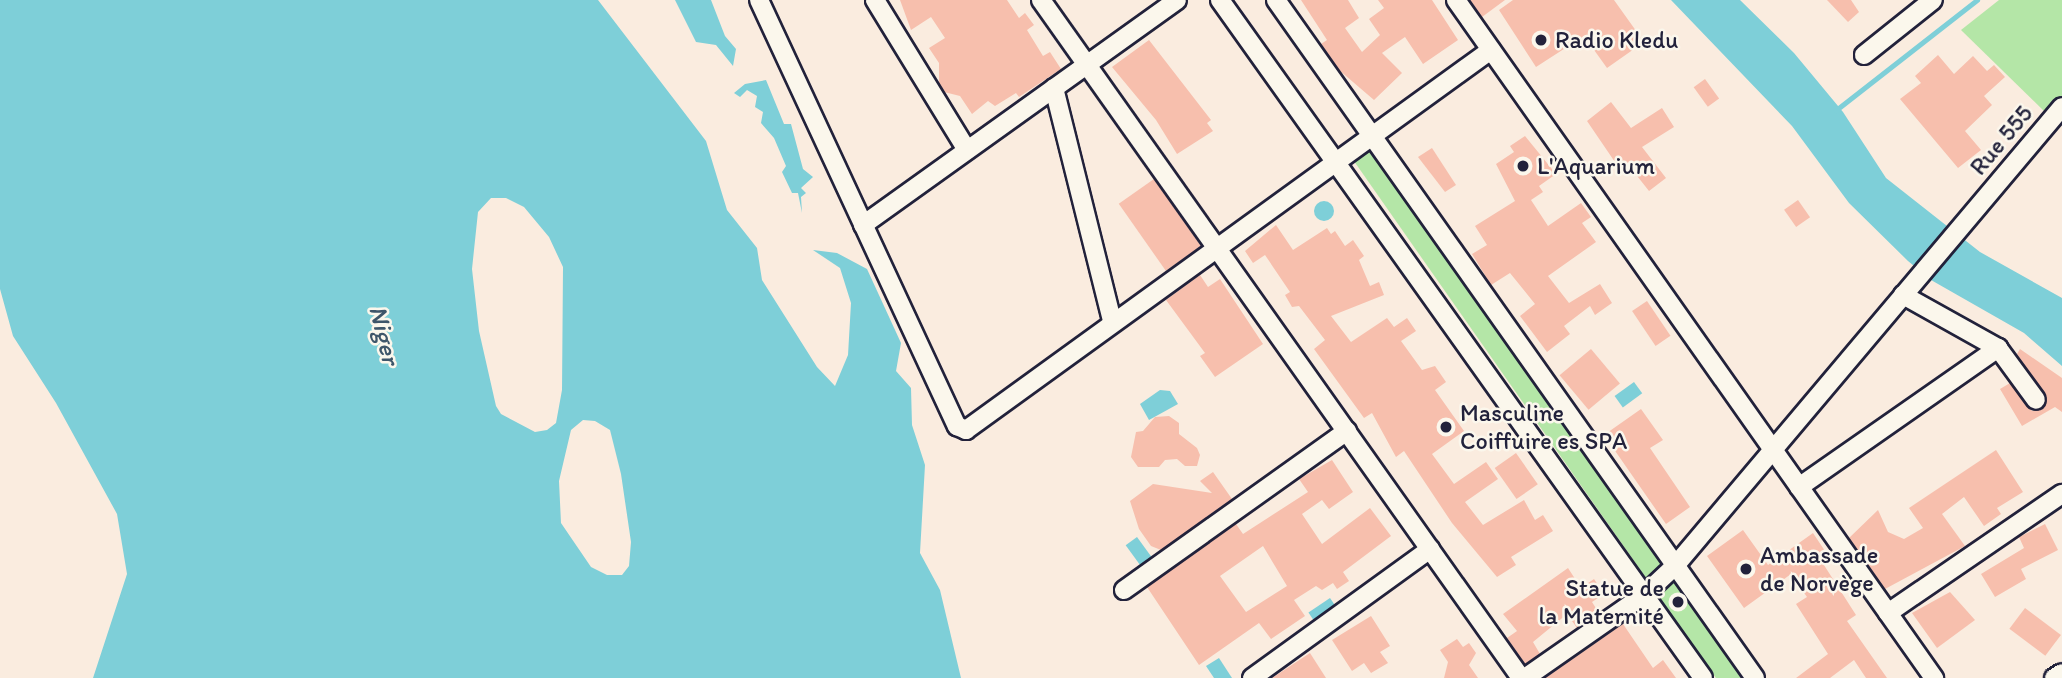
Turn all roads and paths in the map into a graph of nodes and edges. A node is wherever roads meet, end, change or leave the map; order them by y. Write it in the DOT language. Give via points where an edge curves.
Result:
graph roads {
  1 [pos="759,0"];
  2 [pos="875,0"];
  3 [pos="1041,0"];
  4 [pos="1177,0"];
  5 [pos="1220,0"];
  6 [pos="1276,0"];
  7 [pos="1456,0"];
  8 [pos="1933,0"];
  9 [pos="1492,50"];
  10 [pos="1864,55"];
  11 [pos="1087,65"];
  12 [pos="1054,88"];
  13 [pos="2059,115"];
  14 [pos="1372,136"];
  15 [pos="967,150"];
  16 [pos="1335,162"];
  17 [pos="863,225"];
  18 [pos="1217,246"];
  19 [pos="1903,295"];
  20 [pos="1112,321"];
  21 [pos="1998,348"];
  22 [pos="2036,400"];
  23 [pos="1347,431"];
  24 [pos="1773,450"];
  25 [pos="1799,486"];
  26 [pos="2062,494"];
  27 [pos="1430,549"];
  28 [pos="1675,566"];
  29 [pos="1124,590"];
  30 [pos="1644,595"];
  31 [pos="1888,613"];
  32 [pos="2062,673"];
  33 [pos="1252,678"];
  34 [pos="1523,678"];
  35 [pos="1703,678"];
  36 [pos="1755,678"];
  37 [pos="1934,678"];
  38 [pos="2054,678"];
  1 -- 17 [label="street"];
  2 -- 15 [label="street"];
  3 -- 11 [label="street"];
  4 -- 11 [label="street"];
  5 -- 16 [label="street"];
  6 -- 14 [label="street"];
  7 -- 9 [label="street"];
  8 -- 10 [label="street"];
  9 -- 14 [label="street"];
  9 -- 24 [label="street"];
  11 -- 12 [label="street"];
  11 -- 18 [label="street"];
  12 -- 15 [label="street"];
  12 -- 20 [label="street"];
  13 -- 19 [label="street, Rue 555"];
  14 -- 16 [label="street"];
  14 -- 28 [label="street"];
  15 -- 17 [label="street"];
  16 -- 18 [label="street"];
  16 -- 30 [label="street"];
  17 -- 20 [label="street" via="961,429 970,429"];
  18 -- 20 [label="street"];
  18 -- 23 [label="street"];
  19 -- 21 [label="street"];
  19 -- 24 [label="street, Rue 555"];
  21 -- 22 [label="street"];
  21 -- 25 [label="street"];
  23 -- 27 [label="street"];
  23 -- 29 [label="street"];
  24 -- 25 [label="street"];
  24 -- 28 [label="street, Rue 555"];
  25 -- 31 [label="street"];
  26 -- 31 [label="street"];
  27 -- 33 [label="street"];
  27 -- 34 [label="street"];
  28 -- 30 [label="street, Rue 555"];
  28 -- 36 [label="street"];
  30 -- 34 [label="street, Rue 555"];
  30 -- 35 [label="street"];
  31 -- 37 [label="street"];
  32 -- 38 [label="street"];
}
